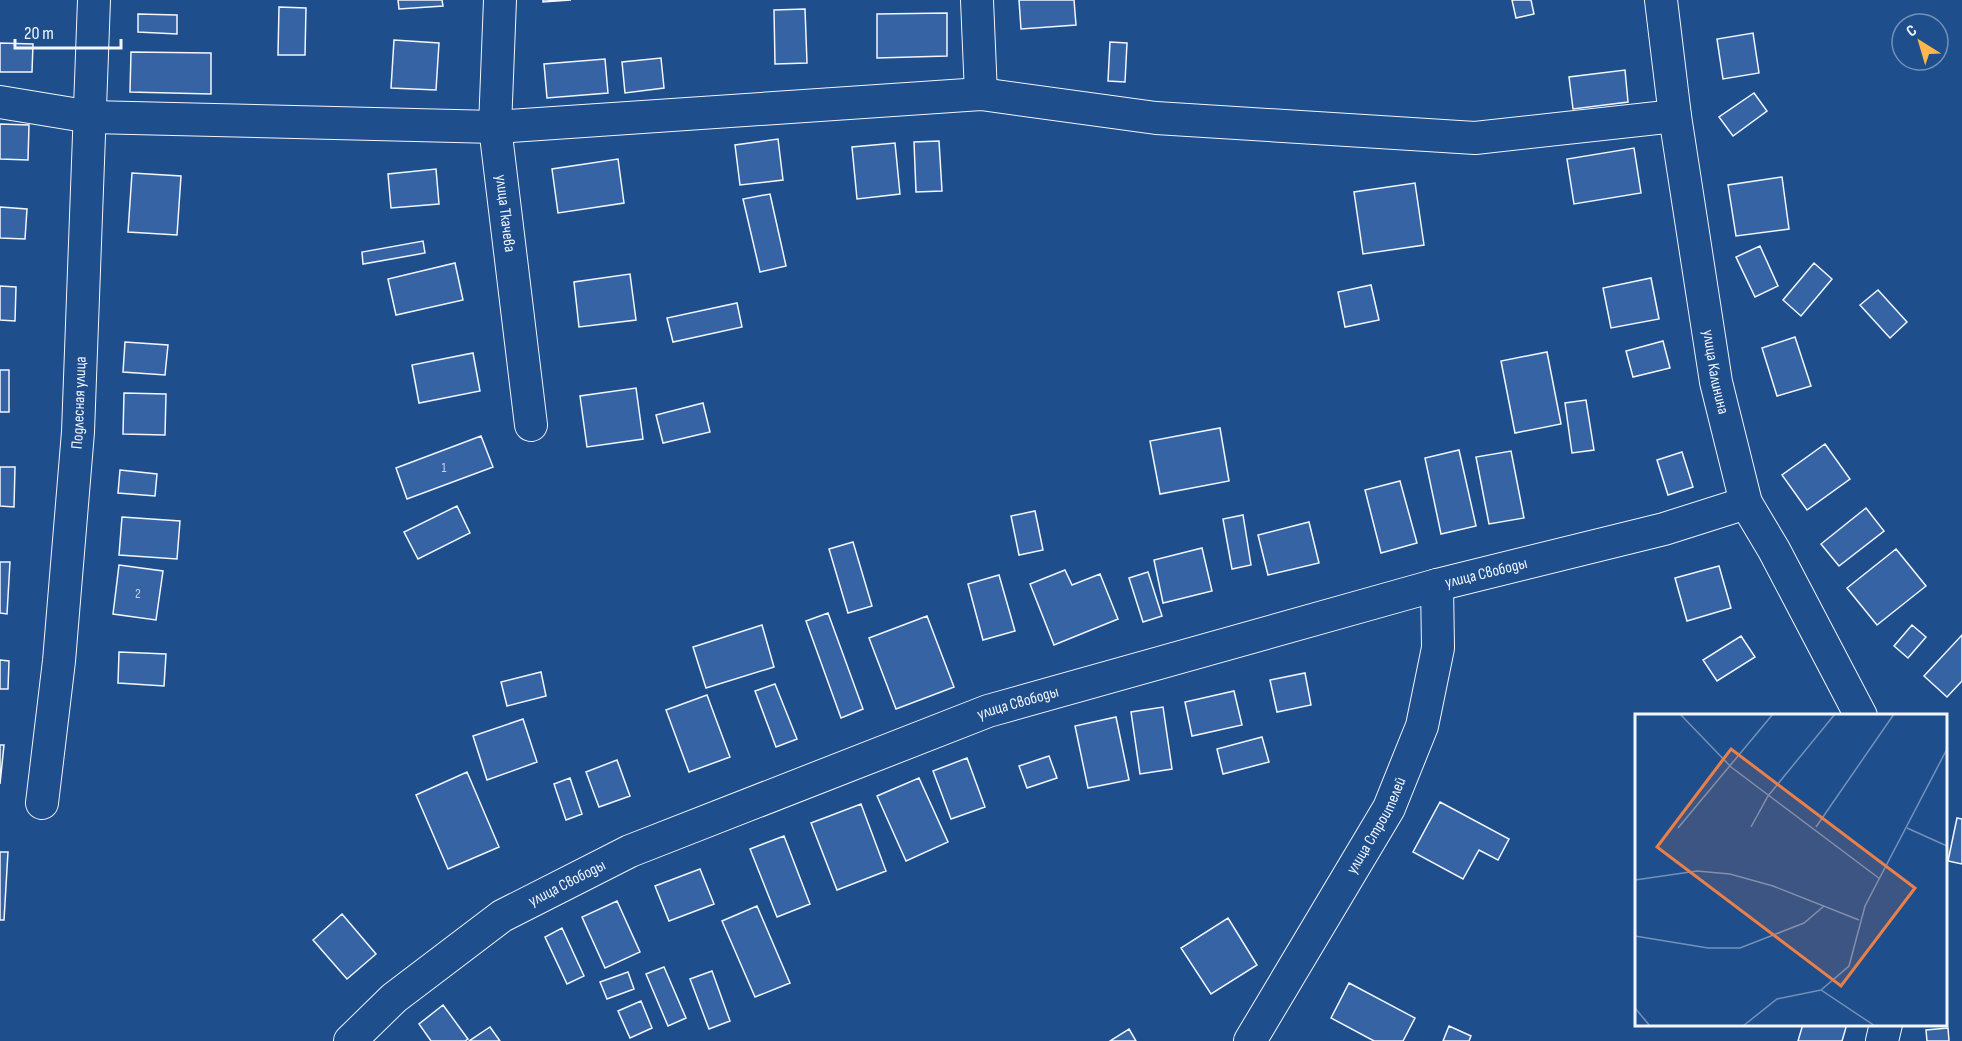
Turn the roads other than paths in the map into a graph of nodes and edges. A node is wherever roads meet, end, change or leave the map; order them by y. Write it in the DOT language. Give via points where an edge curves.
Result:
graph roads {
  1 [pos="94,0"];
  2 [pos="500,0"];
  3 [pos="977,0"];
  4 [pos="1661,0"];
  5 [pos="981,94"];
  6 [pos="0,102"];
  7 [pos="1674,116"];
  8 [pos="91,117"];
  9 [pos="495,127"];
  10 [pos="531,426"];
  11 [pos="1746,503"];
  12 [pos="1437,585"];
  13 [pos="1860,714"];
  14 [pos="42,803"];
  15 [pos="1886,1026"];
  16 [pos="350,1041"];
  17 [pos="1250,1041"];
  18 [pos="1882,1041"];
  1 -- 8 [label="street, Подлесная улица"];
  2 -- 9 [label="street, улица Ткачева"];
  3 -- 5 [label="street"];
  4 -- 7 [label="street, улица Калинина"];
  5 -- 7 [label="street" via="1156,118 1475,138"];
  5 -- 9 [label="street"];
  6 -- 8 [label="street"];
  7 -- 11 [label="street, улица Калинина" via="1716,382"];
  8 -- 9 [label="street"];
  8 -- 14 [label="street, Подлесная улица" via="78,432 59,661"];
  9 -- 10 [label="street, улица Ткачева"];
  11 -- 12 [label="street, улица Свободы" via="1664,529"];
  11 -- 13 [label="street, улица Калинина"];
  12 -- 16 [label="street, улица Свободы" via="988,711 630,851 502,916 394,998"];
  12 -- 17 [label="street, улица Строителей" via="1438,648 1422,726 1389,808"];
  15 -- 18 [label="street"];
}
